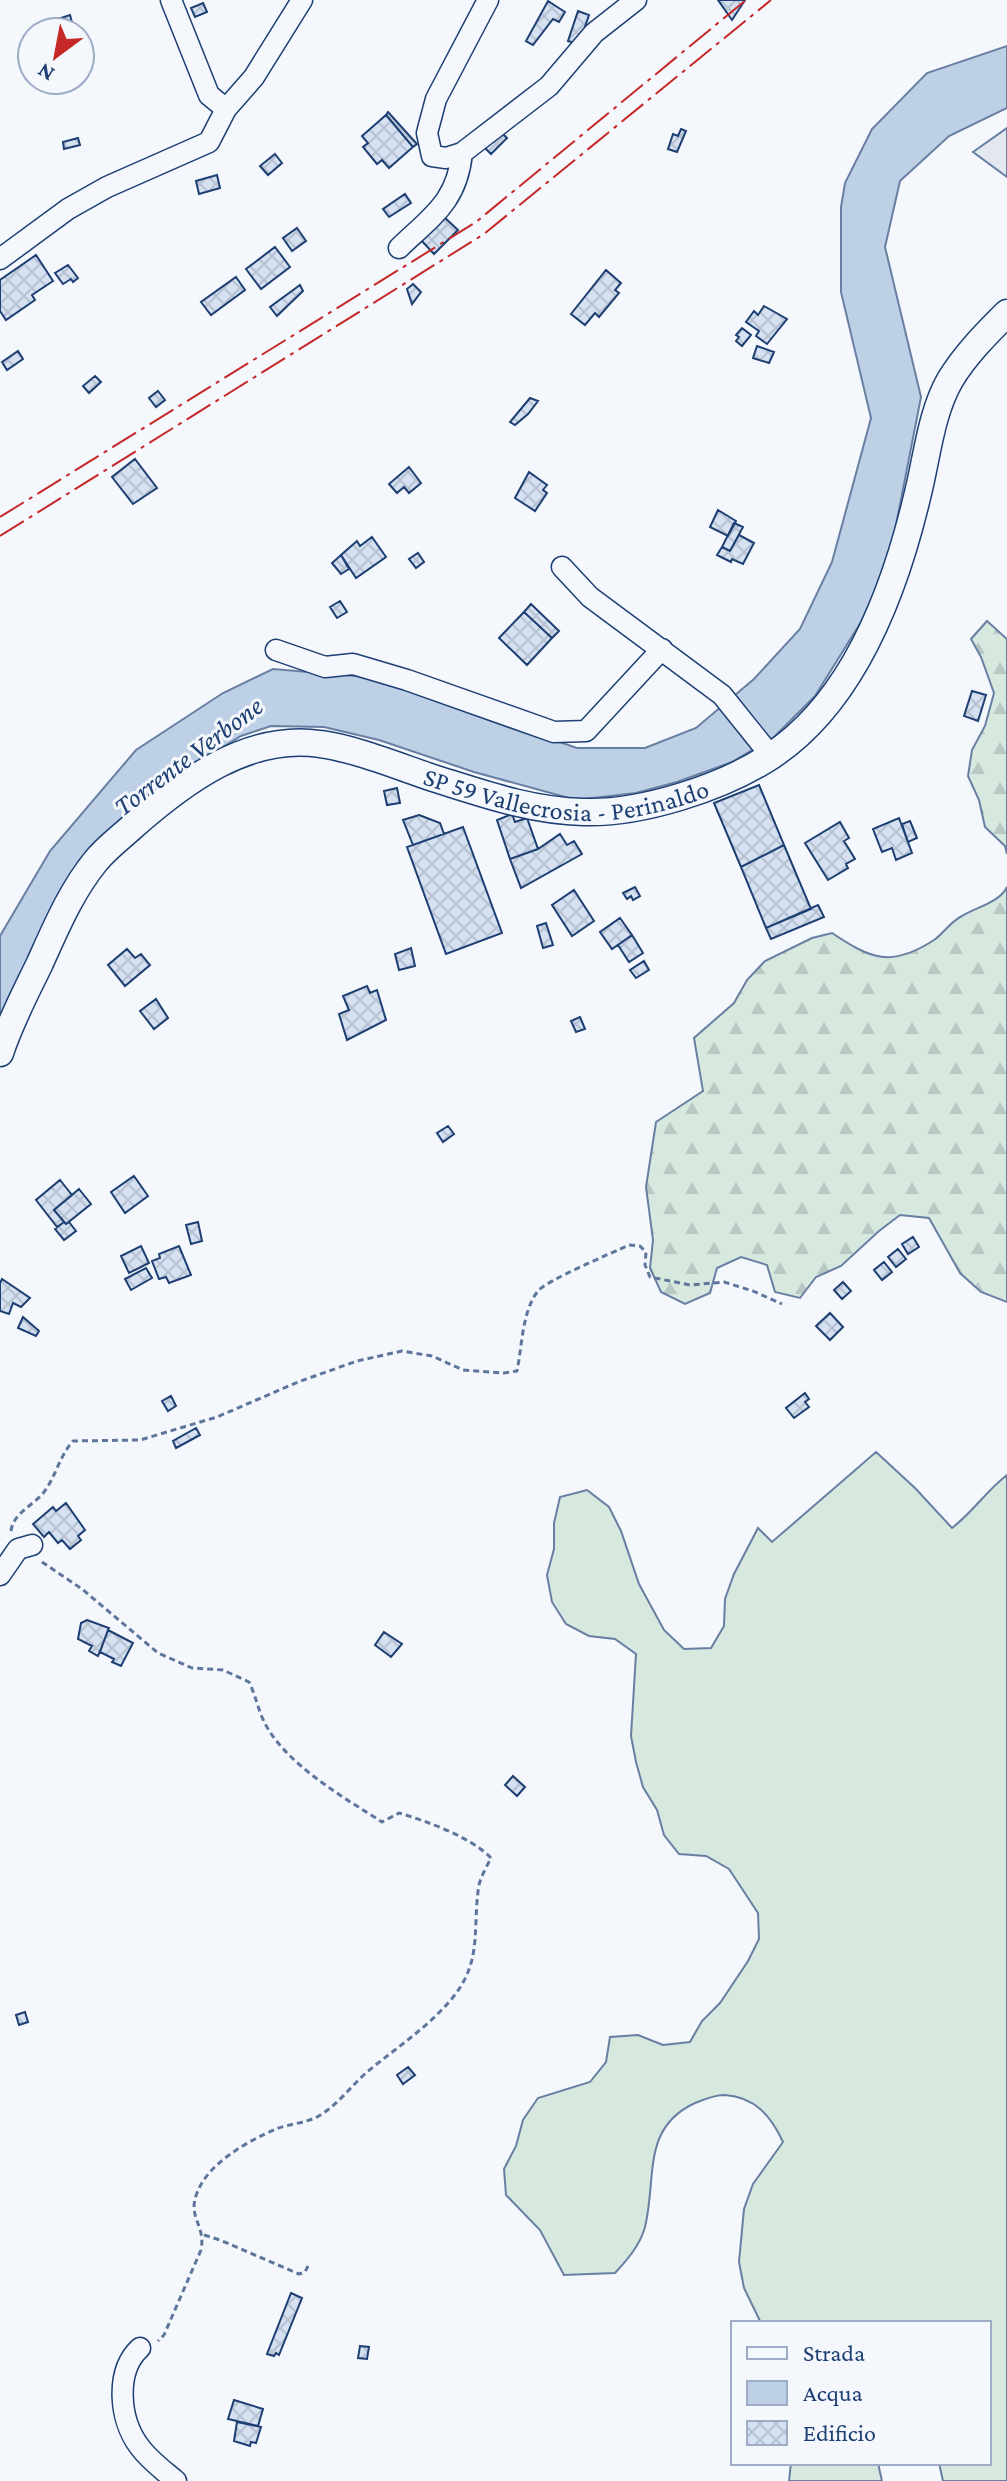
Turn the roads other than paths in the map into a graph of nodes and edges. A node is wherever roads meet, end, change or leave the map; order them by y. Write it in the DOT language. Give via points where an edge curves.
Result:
graph roads {
  1 [pos="171,0"];
  2 [pos="302,0"];
  3 [pos="488,0"];
  4 [pos="636,0"];
  5 [pos="226,109"];
  6 [pos="462,153"];
  7 [pos="399,248"];
  8 [pos="0,259"];
  9 [pos="1007,313"];
  10 [pos="562,567"];
  11 [pos="662,649"];
  12 [pos="276,650"];
  13 [pos="768,752"];
  14 [pos="0,1053"];
  15 [pos="25,1547"];
  16 [pos="0,1575"];
  17 [pos="140,2348"];
  18 [pos="176,2481"];
  1 -- 5 [label="street" via="209,95"];
  2 -- 5 [label="street" via="254,77"];
  3 -- 6 [label="street" via="436,99 427,133 432,156"];
  4 -- 6 [label="street" via="594,33 549,86"];
  5 -- 8 [label="street" via="209,142 107,187"];
  6 -- 7 [label="street" via="460,174 448,199"];
  9 -- 13 [label="main road, SP 59 Vallecrosia - Perinaldo" via="978,342 938,407 897,569 866,642 831,699"];
  10 -- 11 [label="street" via="590,597"];
  11 -- 12 [label="street" via="586,731 554,732 353,664 325,667"];
  11 -- 13 [label="street" via="722,695"];
  13 -- 14 [label="main road, SP 59 Vallecrosia - Perinaldo" via="729,778 677,798 582,813 503,801 322,744 288,742 253,749 166,797 96,860 73,893"];
  15 -- 16 [label="street"];
  17 -- 18 [label="street" via="129,2358 123,2403 138,2445"];
}
